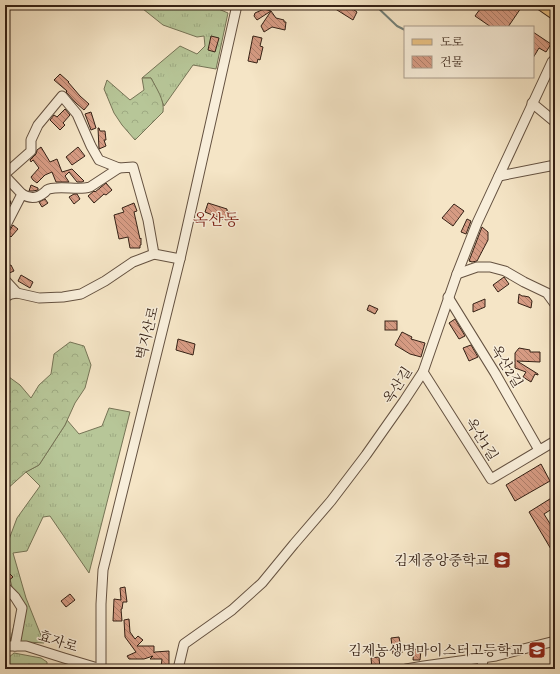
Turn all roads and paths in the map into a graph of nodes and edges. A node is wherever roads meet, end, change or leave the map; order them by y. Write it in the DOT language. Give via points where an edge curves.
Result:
graph roads {
  1 [pos="237,5"];
  2 [pos="544,5"];
  3 [pos="555,14"];
  4 [pos="555,59"];
  5 [pos="532,103"];
  6 [pos="555,122"];
  7 [pos="555,165"];
  8 [pos="119,168"];
  9 [pos="5,175"];
  10 [pos="499,176"];
  11 [pos="22,194"];
  12 [pos="5,227"];
  13 [pos="154,254"];
  14 [pos="180,259"];
  15 [pos="457,274"];
  16 [pos="5,280"];
  17 [pos="17,293"];
  18 [pos="5,297"];
  19 [pos="448,297"];
  20 [pos="555,304"];
  21 [pos="422,372"];
  22 [pos="555,441"];
  23 [pos="539,450"];
  24 [pos="5,587"];
  25 [pos="555,641"];
  26 [pos="5,646"];
  27 [pos="15,646"];
  28 [pos="483,658"];
  29 [pos="101,669"];
  30 [pos="178,669"];
  31 [pos="406,669"];
  32 [pos="482,669"];
  1 -- 14 [label="street, 벽지산로"];
  2 -- 3 [label="main road"];
  4 -- 5 [label="street, 옥산길"];
  5 -- 6 [label="street"];
  5 -- 10 [label="street, 옥산길"];
  7 -- 10 [label="street"];
  8 -- 9 [label="street" via="99,160 78,114 62,96 38,125 31,140 31,150"];
  8 -- 11 [label="street" via="90,187 48,189 33,198"];
  8 -- 13 [label="street" via="133,167 148,220"];
  9 -- 11 [label="street"];
  10 -- 15 [label="street, 옥산길"];
  11 -- 12 [label="street"];
  13 -- 14 [label="street"];
  13 -- 17 [label="street" via="133,262 81,294 39,298"];
  14 -- 29 [label="street, 벽지산로" via="103,570"];
  15 -- 19 [label="street, 옥산길"];
  15 -- 20 [label="street" via="476,267 505,271 547,293"];
  16 -- 17 [label="street"];
  17 -- 18 [label="street"];
  19 -- 21 [label="street, 옥산길"];
  19 -- 23 [label="street, 옥산2길"];
  21 -- 23 [label="street, 옥산1길" via="491,479"];
  21 -- 30 [label="street, 옥산길" via="366,455 262,583 232,610 184,644"];
  22 -- 23 [label="street, 옥산1길"];
  24 -- 27 [label="street" via="22,608"];
  25 -- 28 [label="street"];
  26 -- 27 [label="street, 효자로"];
  27 -- 29 [label="street, 효자로" via="26,646"];
  28 -- 31 [label="street"];
  28 -- 32 [label="street"];
}
